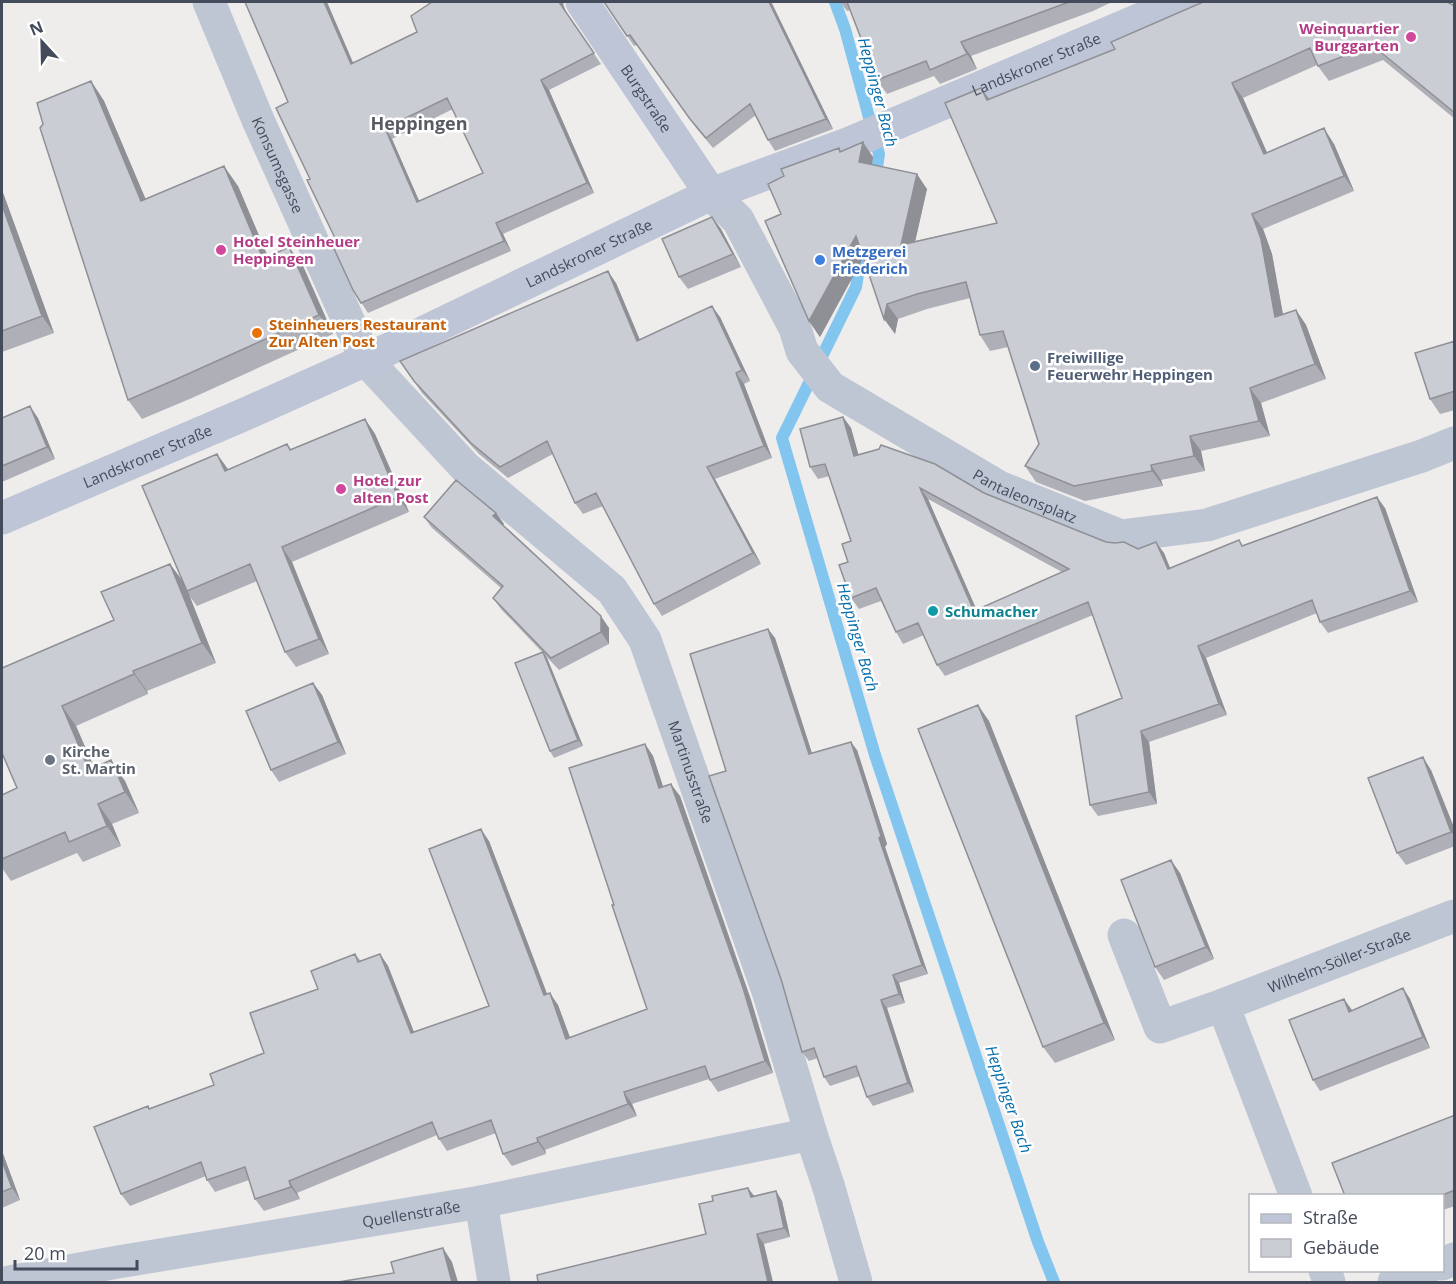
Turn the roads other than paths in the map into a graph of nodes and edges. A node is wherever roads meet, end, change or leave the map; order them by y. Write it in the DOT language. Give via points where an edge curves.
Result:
graph roads {
  1 [pos="209,2"];
  2 [pos="582,2"];
  3 [pos="1180,2"];
  4 [pos="711,194"];
  5 [pos="366,360"];
  6 [pos="1455,443"];
  7 [pos="2,518"];
  8 [pos="1455,916"];
  9 [pos="1124,935"];
  10 [pos="1223,1005"];
  11 [pos="811,1134"];
  12 [pos="1295,1194"];
  13 [pos="481,1202"];
  14 [pos="1420,1272"];
  15 [pos="9,1282"];
  16 [pos="494,1282"];
  17 [pos="856,1282"];
  18 [pos="1394,1282"];
  1 -- 5 [label="street, Konsumsgasse"];
  2 -- 4 [label="main road, Burgstraße"];
  3 -- 4 [label="main road, Landskroner Straße" via="850,143"];
  4 -- 5 [label="main road, Landskroner Straße"];
  4 -- 6 [label="street, Pantaleonsplatz" via="738,220 795,328 802,351 830,387 999,487 1121,536 1207,525"];
  5 -- 7 [label="main road, Landskroner Straße"];
  5 -- 11 [label="street, Martinusstraße" via="466,468 612,590 645,640 769,994"];
  8 -- 10 [label="street, Wilhelm-Söller-Straße"];
  9 -- 10 [label="street, Wilhelm-Söller-Straße" via="1160,1027"];
  10 -- 12 [label="street"];
  11 -- 13 [label="street, Quellenstraße"];
  11 -- 17 [label="street, Martinusstraße"];
  13 -- 15 [label="street, Quellenstraße"];
  13 -- 16 [label="street"];
  14 -- 18 [label="street"];
}
